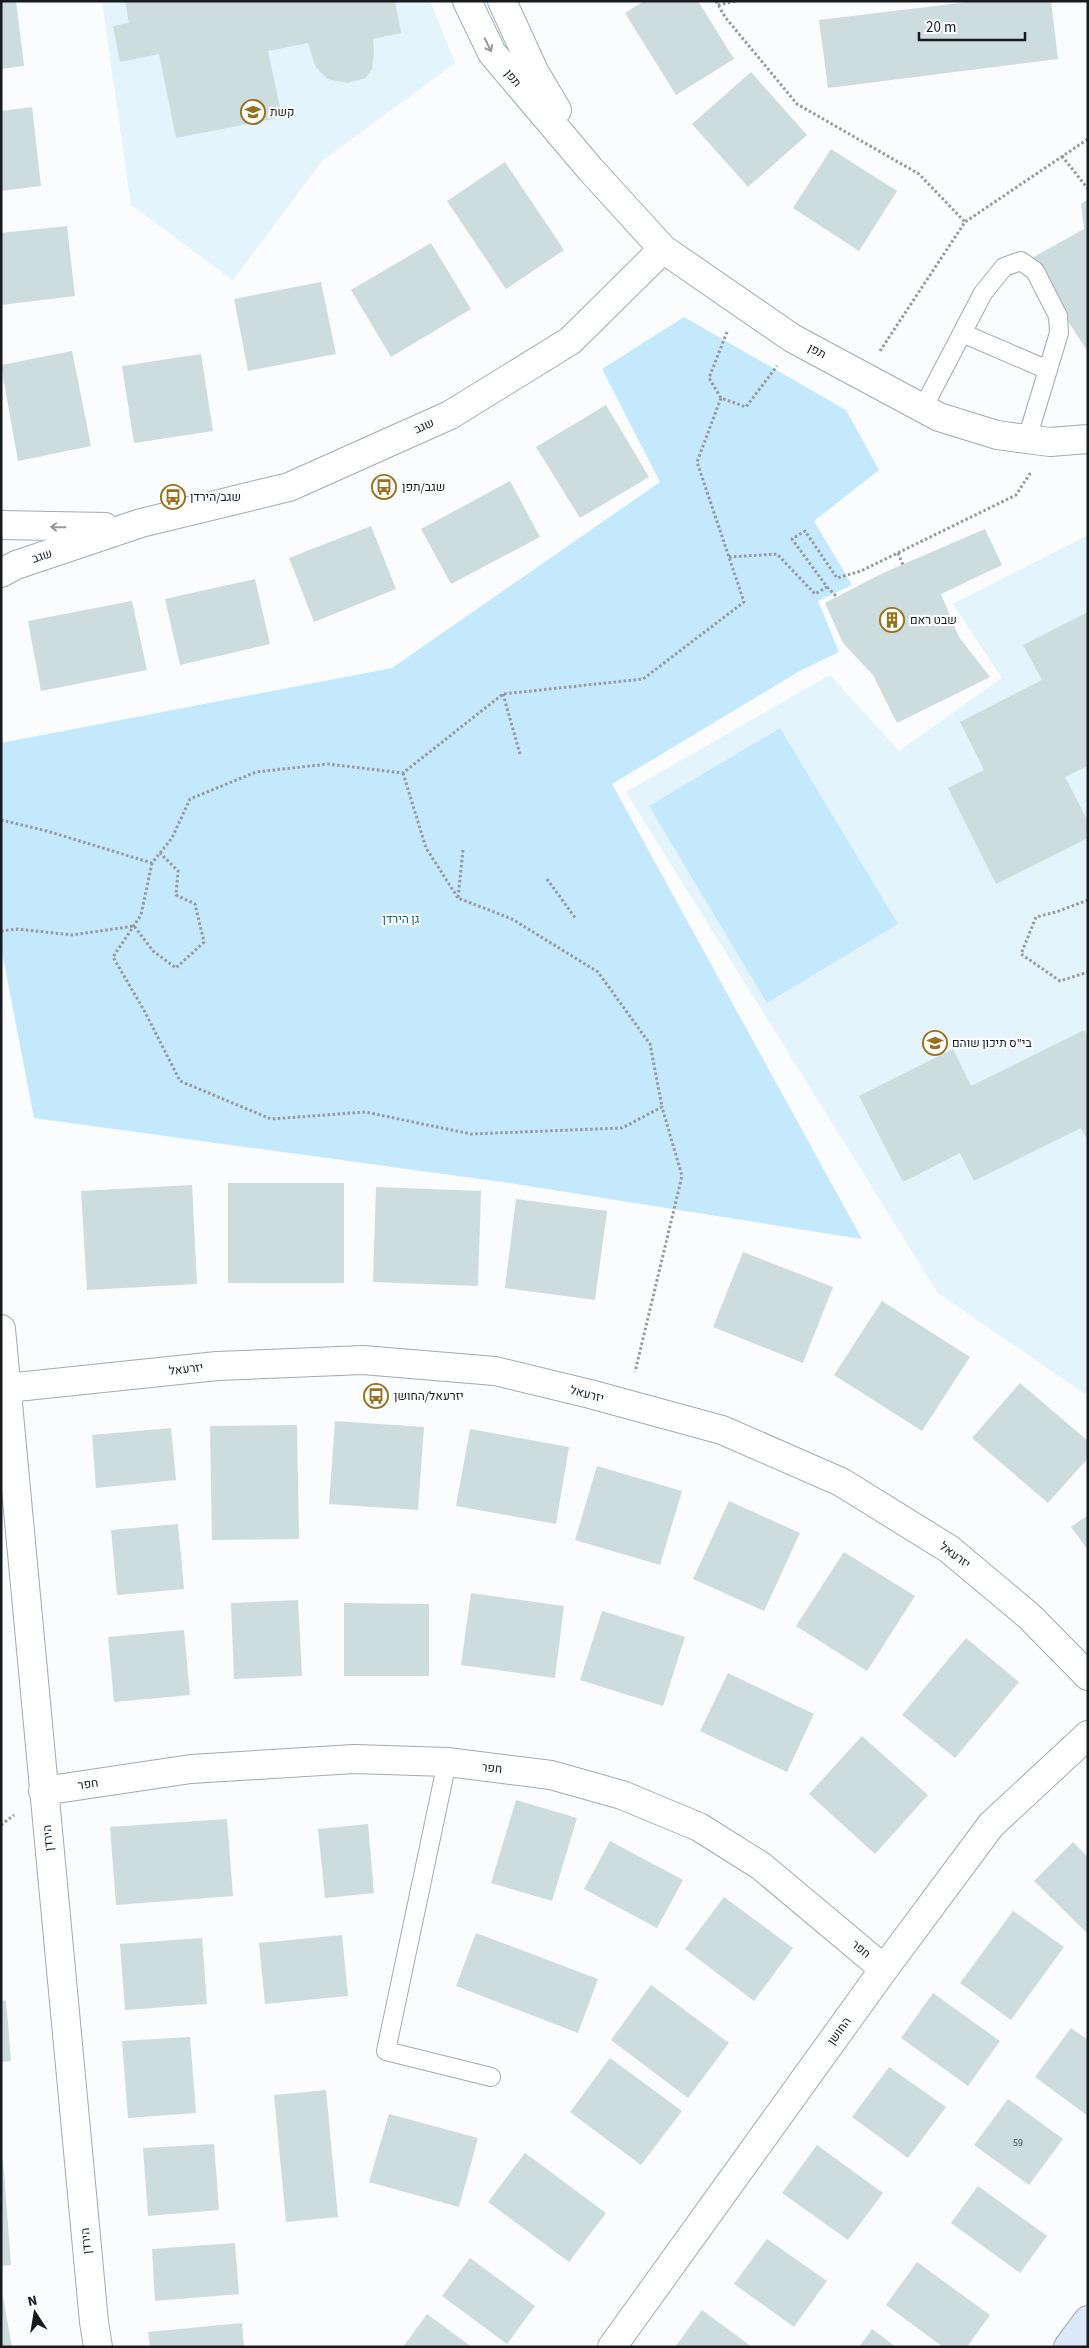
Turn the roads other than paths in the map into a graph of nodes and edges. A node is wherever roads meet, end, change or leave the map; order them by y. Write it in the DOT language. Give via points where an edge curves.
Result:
graph roads {
  1 [pos="466,1"];
  2 [pos="502,1"];
  3 [pos="591,170"];
  4 [pos="663,249"];
  5 [pos="962,333"];
  6 [pos="1048,370"];
  7 [pos="923,408"];
  8 [pos="1088,439"];
  9 [pos="1039,441"];
  10 [pos="141,523"];
  11 [pos="1,525"];
  12 [pos="1,573"];
  13 [pos="1,1329"];
  14 [pos="7,1388"];
  15 [pos="1088,1676"];
  16 [pos="1088,1735"];
  17 [pos="447,1762"];
  18 [pos="43,1791"];
  19 [pos="884,1969"];
  20 [pos="491,2077"];
  21 [pos="1088,2320"];
  22 [pos="98,2347"];
  23 [pos="612,2347"];
  24 [pos="1068,2347"];
  1 -- 3 [label="street, תפן, one-way" via="492,53"];
  2 -- 3 [label="street, תפן" via="534,71"];
  3 -- 4 [label="street, תפן"];
  4 -- 7 [label="street, תפן" via="792,338"];
  4 -- 10 [label="street, שגב" via="570,342 450,415 289,488"];
  5 -- 6 [label="lane"];
  5 -- 6 [label="lane" via="984,293 1004,267 1021,261 1035,271 1058,316 1059,333"];
  5 -- 7 [label="lane"];
  6 -- 9 [label="lane"];
  7 -- 9 [label="street, תפן" via="939,417 997,435"];
  8 -- 9 [label="street, תפן"];
  10 -- 11 [label="street, שגב, one-way" via="102,528"];
  10 -- 12 [label="street, שגב"];
  13 -- 14 [label="street, הירדן"];
  14 -- 15 [label="street, יזרעאל" via="217,1366 363,1360 494,1371 722,1430 841,1482 949,1549 1029,1616"];
  14 -- 18 [label="street, הירדן"];
  16 -- 19 [label="street, החושן" via="991,1825"];
  17 -- 18 [label="street, חפר" via="354,1759 201,1768"];
  17 -- 19 [label="street, חפר" via="551,1775 622,1795 699,1827 761,1866"];
  17 -- 20 [label="lane" via="386,2051"];
  18 -- 22 [label="street, הירדן"];
  19 -- 23 [label="street, החושן"];
  21 -- 24 [label="street"];
}
